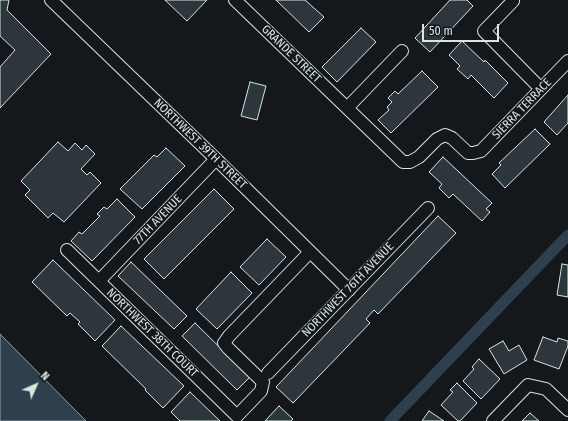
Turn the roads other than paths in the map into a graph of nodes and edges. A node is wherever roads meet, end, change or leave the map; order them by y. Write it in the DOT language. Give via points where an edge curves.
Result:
graph roads {
  1 [pos="51,0"];
  2 [pos="235,0"];
  3 [pos="513,0"];
  4 [pos="402,51"];
  5 [pos="568,61"];
  6 [pos="541,89"];
  7 [pos="347,108"];
  8 [pos="473,153"];
  9 [pos="216,159"];
  10 [pos="428,208"];
  11 [pos="67,250"];
  12 [pos="310,252"];
  13 [pos="99,281"];
  14 [pos="348,290"];
  15 [pos="266,377"];
  16 [pos="568,410"];
  17 [pos="237,416"];
  18 [pos="492,421"];
  1 -- 9 [label="street, NORTHWEST 39TH STREET"];
  2 -- 7 [label="street, GRANDE STREET"];
  3 -- 6 [label="street" via="484,31"];
  4 -- 7 [label="street"];
  5 -- 6 [label="street, SIERRA TERRACE"];
  6 -- 8 [label="street, SIERRA TERRACE" via="481,151"];
  7 -- 8 [label="street, GRANDE STREET" via="403,162 410,162 437,138 445,136"];
  9 -- 12 [label="street, NORTHWEST 39TH STREET"];
  9 -- 13 [label="street, 77TH AVENUE"];
  10 -- 14 [label="street, NORTHWEST 76TH AVENUE"];
  11 -- 13 [label="street, NORTHWEST 38TH COURT"];
  12 -- 14 [label="street, NORTHWEST 39TH STREET"];
  12 -- 15 [label="street" via="224,342 228,348"];
  13 -- 17 [label="street, NORTHWEST 38TH COURT"];
  14 -- 15 [label="street, NORTHWEST 76TH AVENUE"];
  15 -- 17 [label="street, NORTHWEST 76TH AVENUE" via="261,391"];
  16 -- 18 [label="street" via="546,389 528,385"];
}
